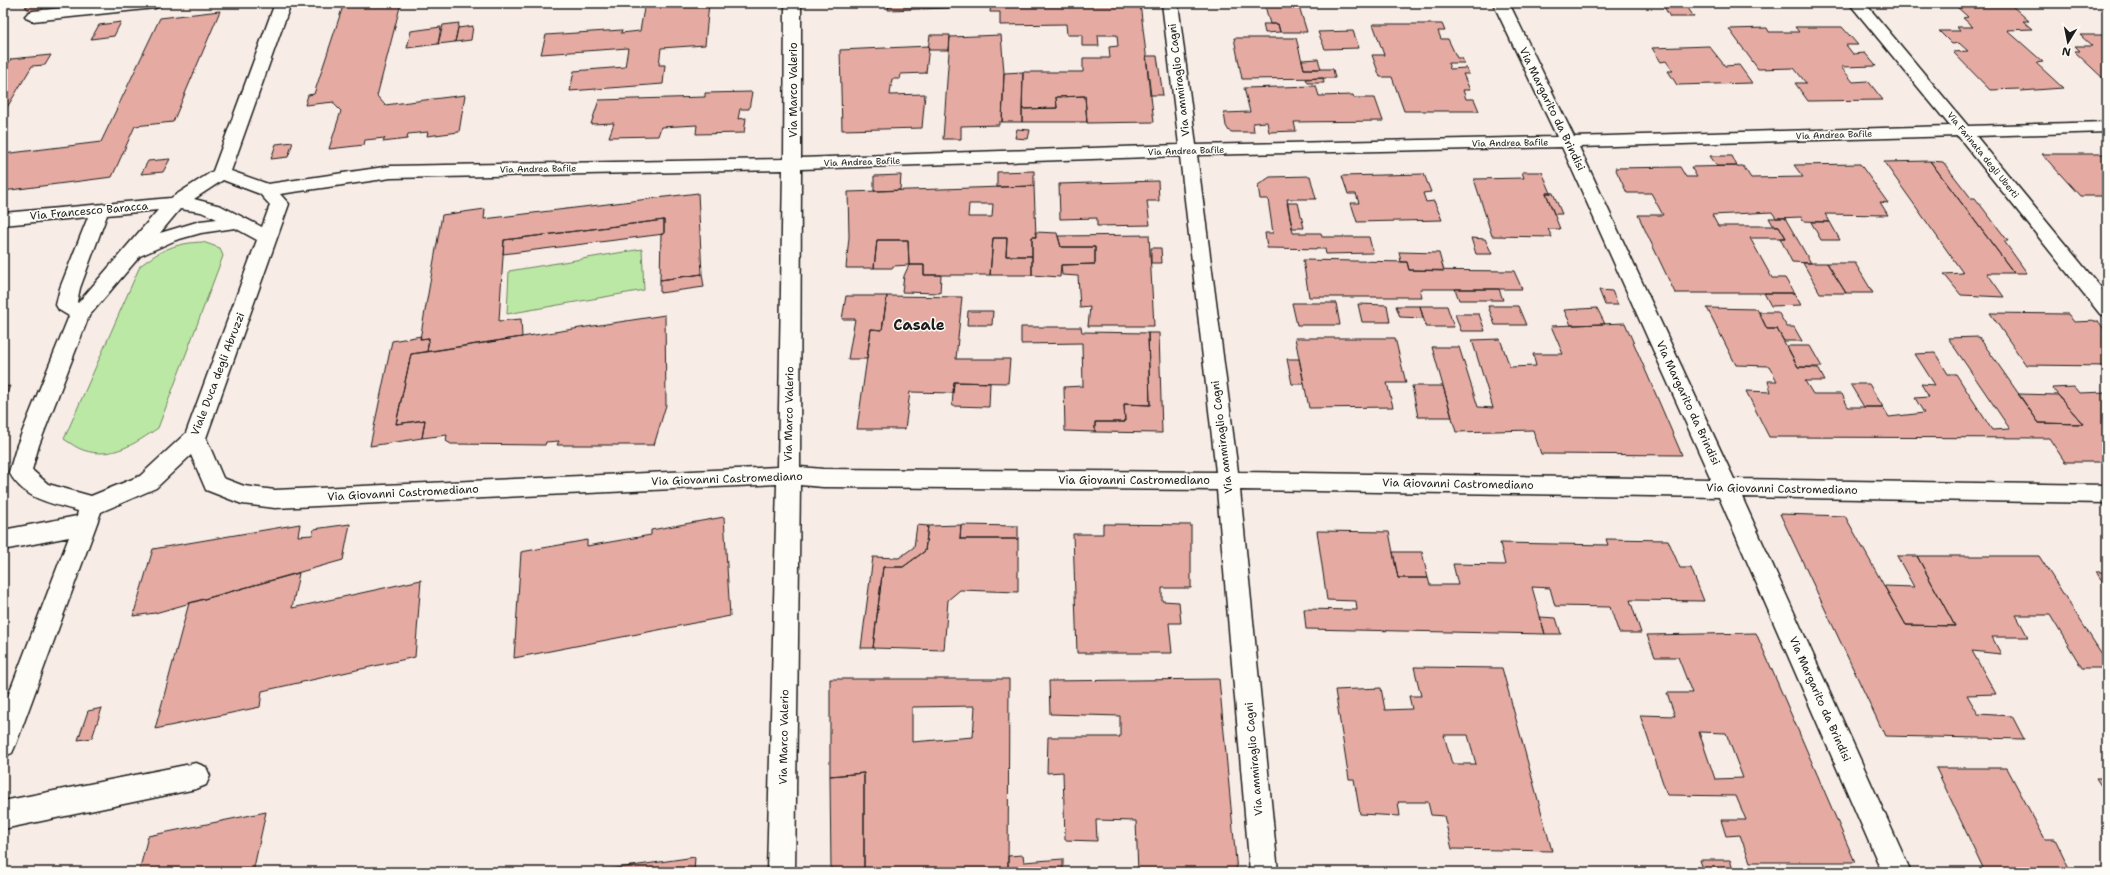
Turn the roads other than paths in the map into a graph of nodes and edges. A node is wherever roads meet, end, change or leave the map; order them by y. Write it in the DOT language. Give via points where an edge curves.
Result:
graph roads {
  1 [pos="155,3"];
  2 [pos="283,3"];
  3 [pos="793,3"];
  4 [pos="1170,3"];
  5 [pos="1501,3"];
  6 [pos="1857,3"];
  7 [pos="33,16"];
  8 [pos="2107,127"];
  9 [pos="1964,132"];
  10 [pos="1569,142"];
  11 [pos="1187,151"];
  12 [pos="793,164"];
  13 [pos="220,174"];
  14 [pos="266,190"];
  15 [pos="175,203"];
  16 [pos="100,210"];
  17 [pos="3,219"];
  18 [pos="238,222"];
  19 [pos="268,238"];
  20 [pos="134,252"];
  21 [pos="2107,309"];
  22 [pos="80,313"];
  23 [pos="195,438"];
  24 [pos="789,475"];
  25 [pos="1228,480"];
  26 [pos="1727,488"];
  27 [pos="2107,494"];
  28 [pos="89,515"];
  29 [pos="3,540"];
  30 [pos="3,744"];
  31 [pos="196,776"];
  32 [pos="3,815"];
  33 [pos="782,872"];
  34 [pos="1264,872"];
  35 [pos="1897,872"];
  1 -- 7 [label="street"];
  2 -- 13 [label="street"];
  3 -- 12 [label="street, Via Marco Valerio"];
  4 -- 11 [label="street, Via ammiraglio Cagni"];
  5 -- 10 [label="street, Via Margarito da Brindisi"];
  6 -- 9 [label="street, Via Farinata degli Uberti"];
  8 -- 9 [label="street, Via Andrea Bafile"];
  9 -- 10 [label="street, Via Andrea Bafile"];
  9 -- 21 [label="street, Via Farinata degli Uberti"];
  10 -- 11 [label="street, Via Andrea Bafile"];
  10 -- 26 [label="street, Via Margarito da Brindisi"];
  11 -- 12 [label="street, Via Andrea Bafile"];
  11 -- 25 [label="street, Via ammiraglio Cagni"];
  12 -- 14 [label="street, Via Andrea Bafile" via="391,172"];
  12 -- 24 [label="street, Via Marco Valerio"];
  13 -- 14 [label="street, Viale Duca degli Abruzzi"];
  13 -- 15 [label="street"];
  14 -- 19 [label="street, Viale Duca degli Abruzzi" via="280,204"];
  15 -- 16 [label="street, Via Francesco Baracca"];
  15 -- 18 [label="street" via="214,208"];
  15 -- 20 [label="street" via="153,226"];
  16 -- 17 [label="street, Via Francesco Baracca"];
  16 -- 22 [label="street" via="66,305"];
  18 -- 19 [label="street"];
  18 -- 20 [label="street" via="200,227 170,236"];
  19 -- 23 [label="street, Viale Duca degli Abruzzi"];
  20 -- 22 [label="street"];
  22 -- 28 [label="street" via="28,445 20,472 40,491"];
  23 -- 24 [label="street, Via Giovanni Castromediano" via="214,484 242,495 275,499"];
  23 -- 28 [label="street, Viale Duca degli Abruzzi" via="148,482"];
  24 -- 25 [label="street, Via Giovanni Castromediano" via="831,478"];
  24 -- 33 [label="street, Via Marco Valerio"];
  25 -- 26 [label="street, Via Giovanni Castromediano"];
  25 -- 34 [label="street, Via ammiraglio Cagni"];
  26 -- 27 [label="street, Via Giovanni Castromediano"];
  26 -- 35 [label="street, Via Margarito da Brindisi"];
  28 -- 29 [label="street, Viale Duca degli Abruzzi"];
  28 -- 30 [label="street"];
  31 -- 32 [label="street"];
}
